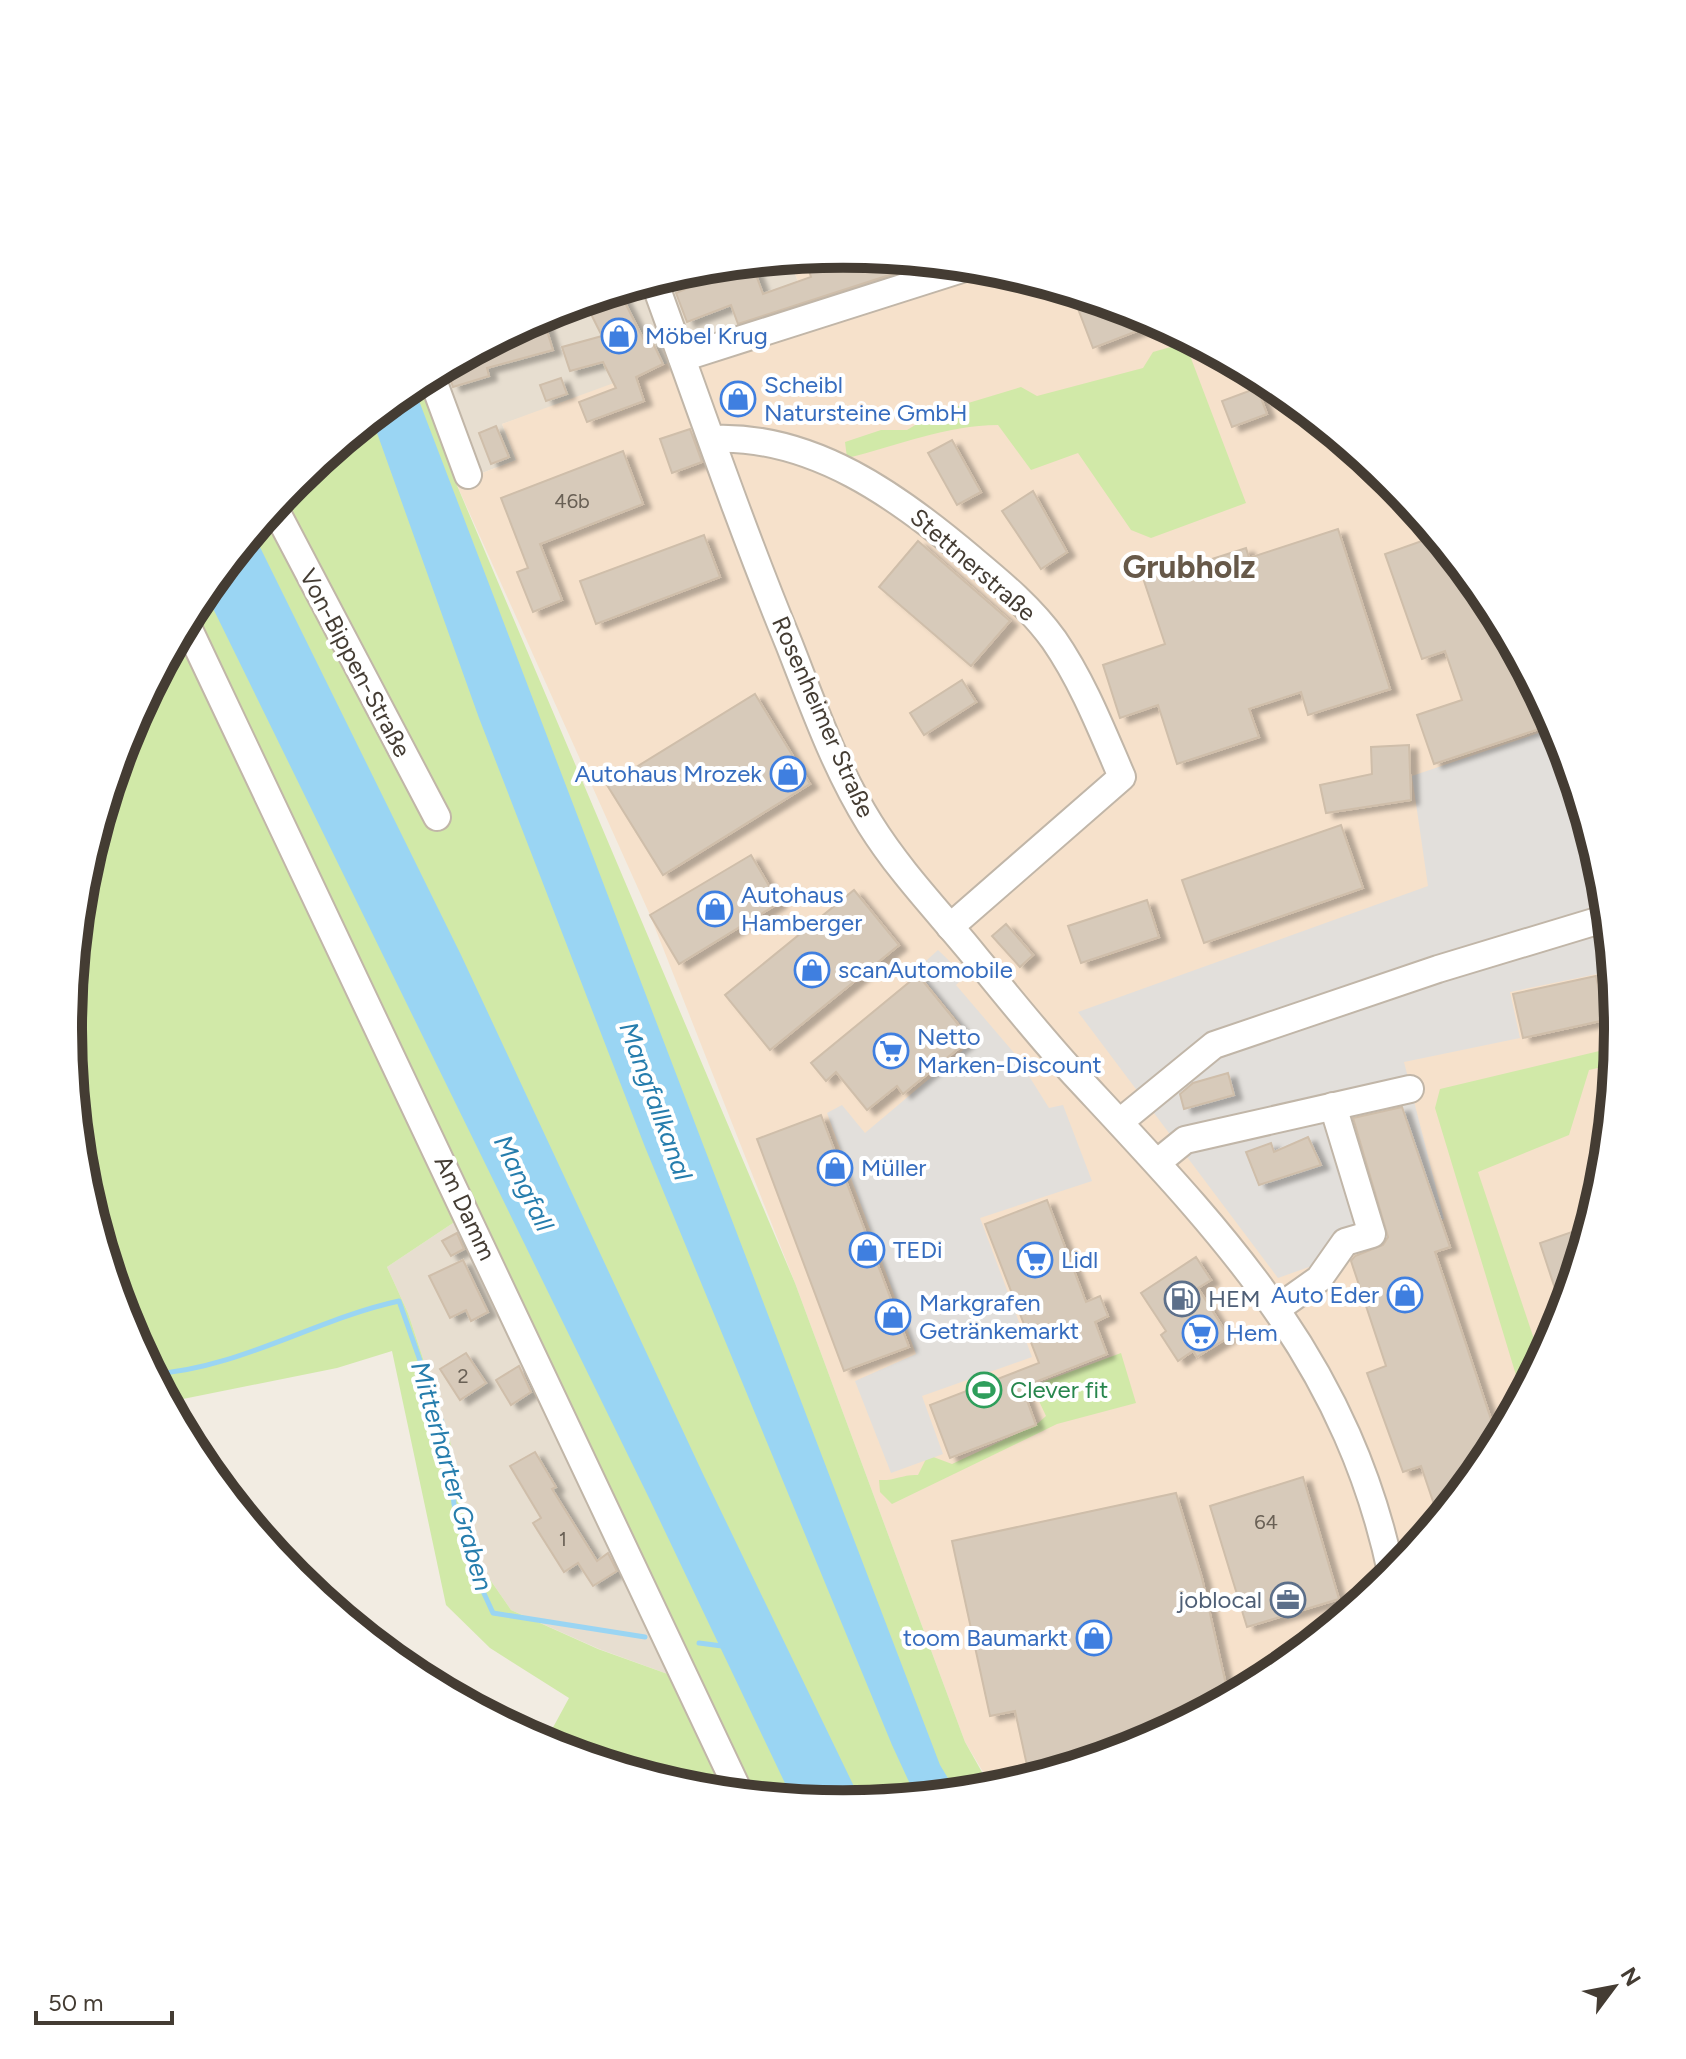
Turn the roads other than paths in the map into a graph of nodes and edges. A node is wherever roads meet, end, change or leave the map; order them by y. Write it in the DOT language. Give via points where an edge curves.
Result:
graph roads {
  1 [pos="943,275"];
  2 [pos="658,291"];
  3 [pos="682,358"];
  4 [pos="436,387"];
  5 [pos="712,439"];
  6 [pos="468,475"];
  7 [pos="280,518"];
  8 [pos="192,636"];
  9 [pos="437,817"];
  10 [pos="1596,921"];
  11 [pos="950,927"];
  12 [pos="1410,1089"];
  13 [pos="1333,1106"];
  14 [pos="1121,1121"];
  15 [pos="1158,1162"];
  16 [pos="1278,1308"];
  17 [pos="1389,1560"];
  18 [pos="735,1782"];
  1 -- 3 [label="street"];
  2 -- 3 [label="street, Rosenheimer Straße"];
  3 -- 5 [label="street, Rosenheimer Straße"];
  4 -- 6 [label="street"];
  5 -- 11 [label="street, Rosenheimer Straße" via="850,790 893,859"];
  5 -- 11 [label="street, Stettnerstraße" via="763,440 836,464 916,512 1025,604 1087,697 1122,777"];
  7 -- 9 [label="street, Von-Bippen-Straße"];
  8 -- 18 [label="street, Am Damm"];
  10 -- 14 [label="street" via="1214,1045"];
  11 -- 14 [label="street, Rosenheimer Straße" via="1075,1075"];
  12 -- 13 [label="street"];
  13 -- 15 [label="street" via="1185,1140"];
  13 -- 16 [label="street" via="1372,1234 1345,1242 1319,1279"];
  14 -- 15 [label="street, Rosenheimer Straße"];
  15 -- 16 [label="street, Rosenheimer Straße"];
  16 -- 17 [label="street, Rosenheimer Straße" via="1339,1415"];
}
